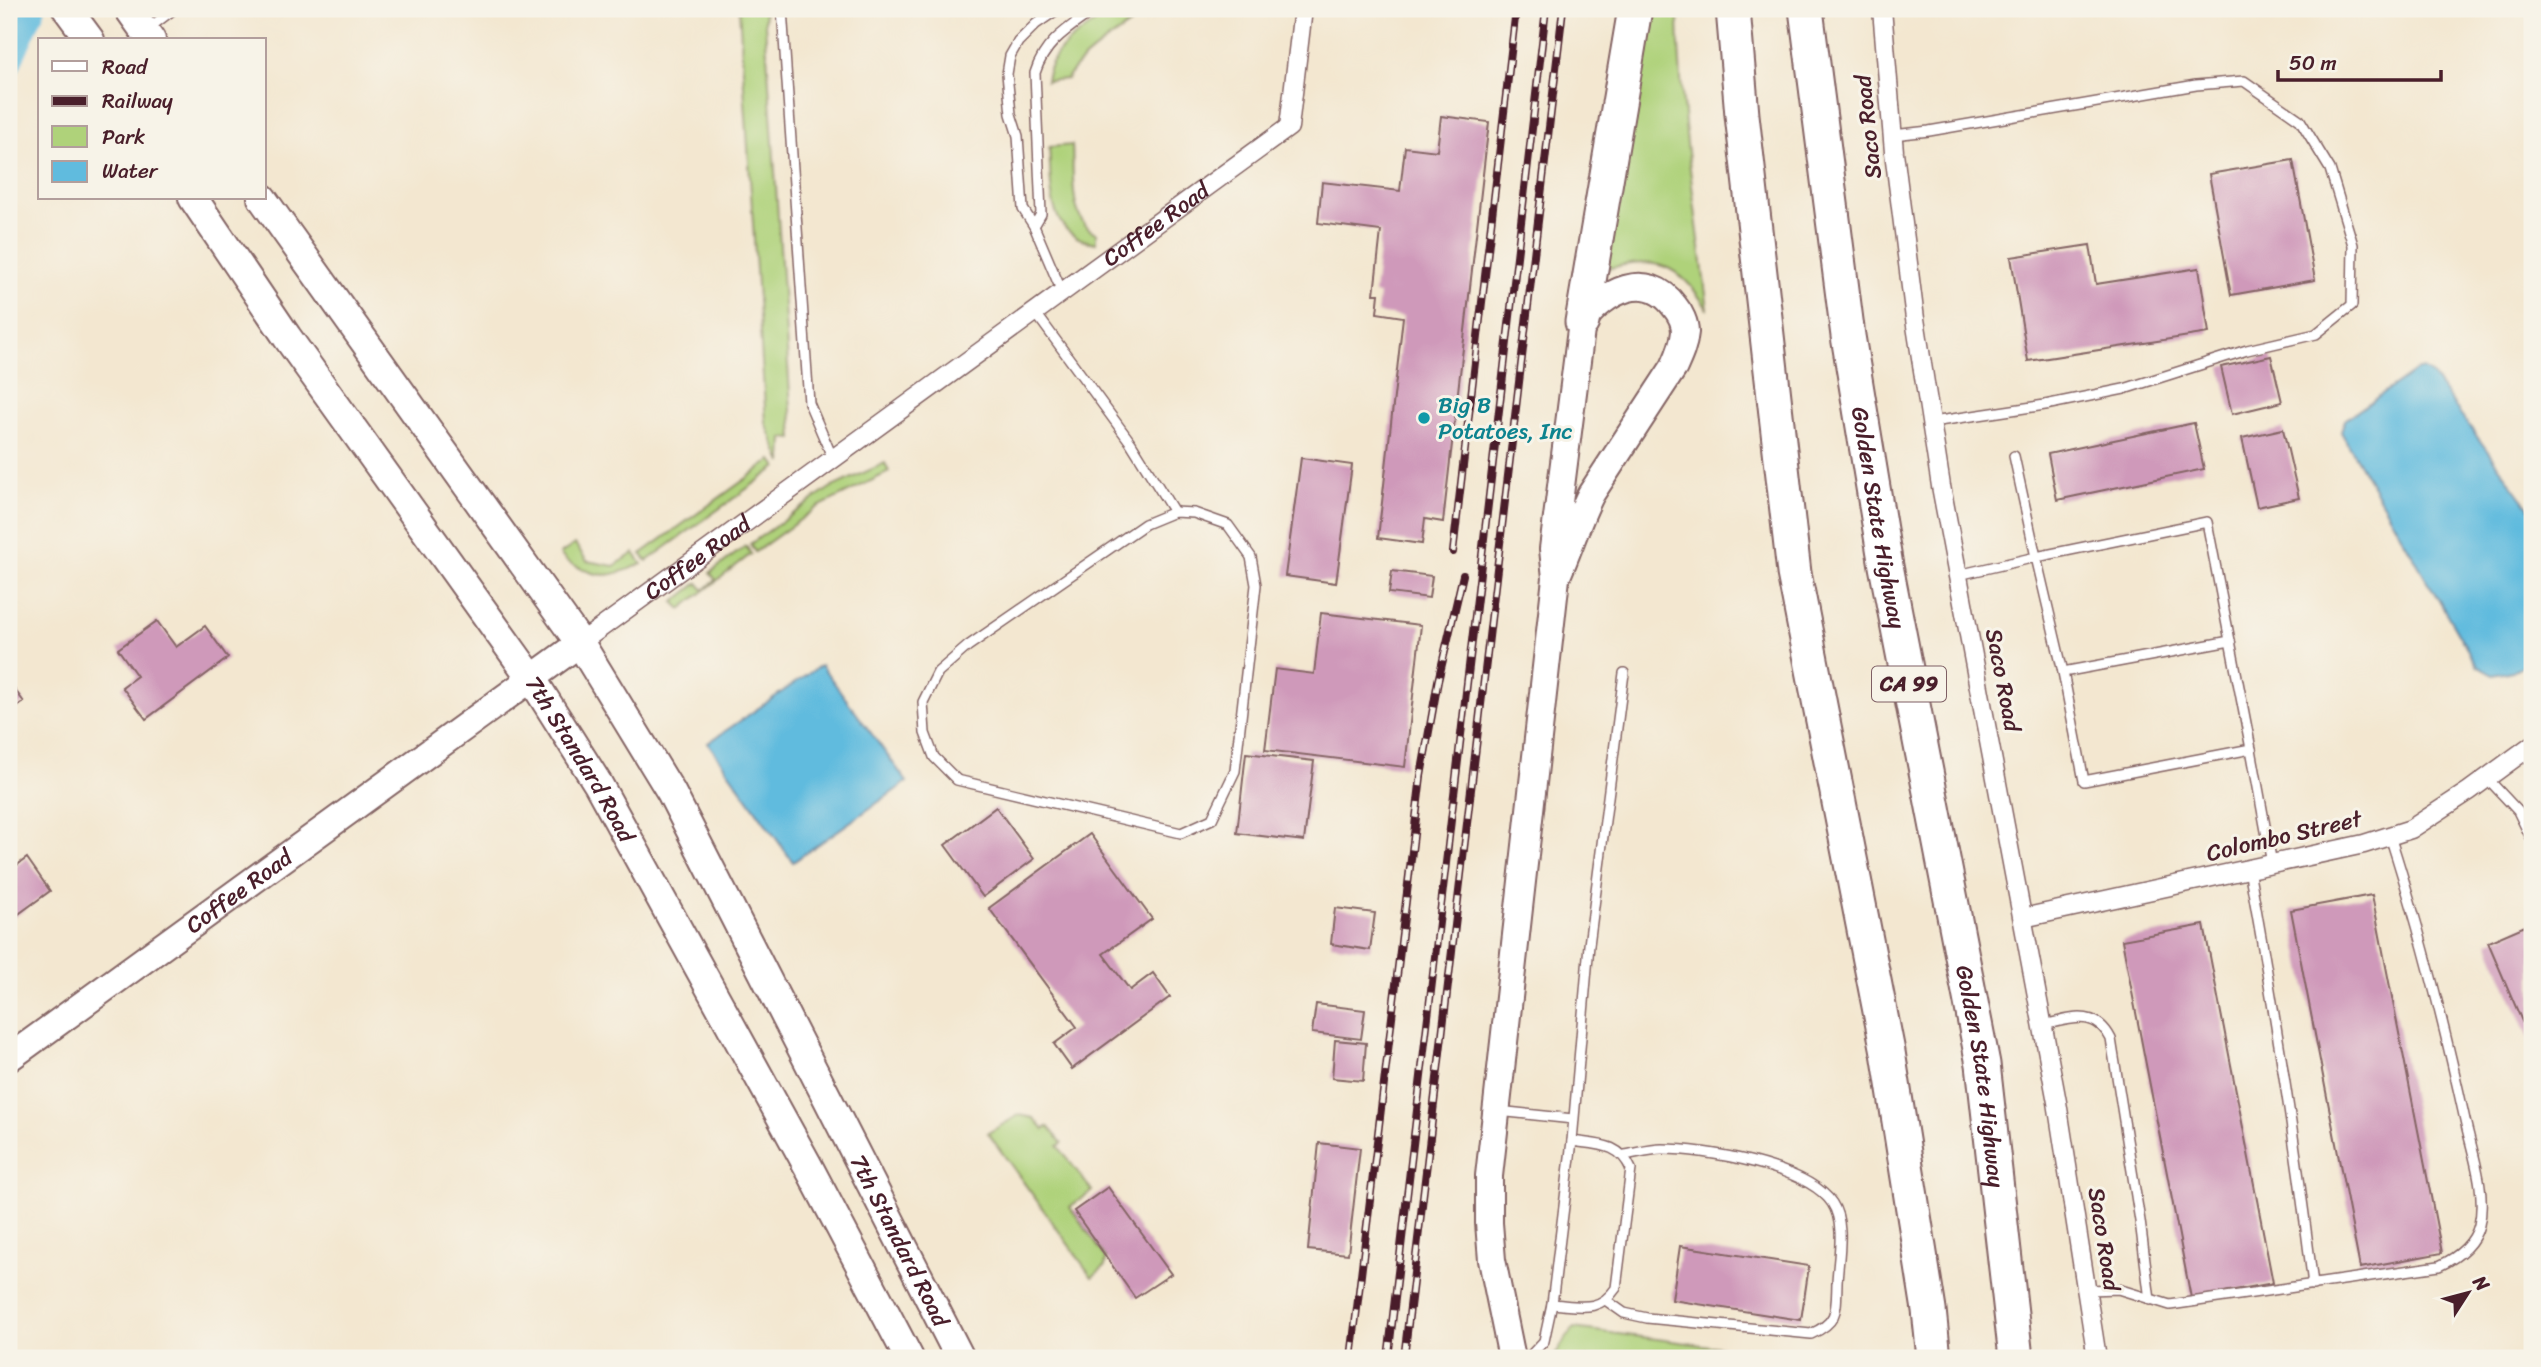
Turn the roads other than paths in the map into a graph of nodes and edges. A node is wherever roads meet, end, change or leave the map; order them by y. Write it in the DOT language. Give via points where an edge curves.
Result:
graph roads {
  1 [pos="67,9"];
  2 [pos="174,9"];
  3 [pos="782,9"];
  4 [pos="1058,9"];
  5 [pos="1095,9"];
  6 [pos="1303,9"];
  7 [pos="1635,9"];
  8 [pos="1733,9"];
  9 [pos="1806,9"];
  10 [pos="1882,9"];
  11 [pos="141,27"];
  12 [pos="87,36"];
  13 [pos="1893,135"];
  14 [pos="194,200"];
  15 [pos="263,200"];
  16 [pos="1034,226"];
  17 [pos="1062,292"];
  18 [pos="1035,312"];
  19 [pos="1582,322"];
  20 [pos="1932,422"];
  21 [pos="2014,456"];
  22 [pos="833,459"];
  23 [pos="1174,512"];
  24 [pos="2036,557"];
  25 [pos="1958,575"];
  26 [pos="1556,578"];
  27 [pos="2230,640"];
  28 [pos="580,643"];
  29 [pos="2063,672"];
  30 [pos="1624,673"];
  31 [pos="532,679"];
  32 [pos="2532,745"];
  33 [pos="2251,749"];
  34 [pos="2487,778"];
  35 [pos="2390,835"];
  36 [pos="2532,840"];
  37 [pos="2272,864"];
  38 [pos="2249,869"];
  39 [pos="2023,918"];
  40 [pos="2043,1025"];
  41 [pos="9,1058"];
  42 [pos="1983,1064"];
  43 [pos="1496,1111"];
  44 [pos="1573,1119"];
  45 [pos="1572,1141"];
  46 [pos="1625,1155"];
  47 [pos="2313,1285"];
  48 [pos="2087,1290"];
  49 [pos="2150,1300"];
  50 [pos="1607,1301"];
  51 [pos="1552,1304"];
  52 [pos="909,1358"];
  53 [pos="960,1358"];
  54 [pos="1512,1358"];
  55 [pos="1528,1358"];
  56 [pos="1934,1358"];
  57 [pos="2016,1358"];
  58 [pos="2035,1358"];
  59 [pos="2097,1358"];
  1 -- 12 [label="main road"];
  2 -- 11 [label="lane"];
  3 -- 22 [label="lane" via="809,403"];
  4 -- 16 [label="lane" via="1018,42 1006,74 1018,136 1023,209"];
  5 -- 16 [label="lane" via="1041,54 1035,73 1041,214"];
  6 -- 17 [label="street, Coffee Road" via="1289,127"];
  7 -- 19 [label="highway"];
  8 -- 56 [label="highway" via="1794,573 1888,1052"];
  9 -- 42 [label="highway, Golden State Highway / CA 99" via="1846,323 1886,566"];
  10 -- 13 [label="street, Saco Road"];
  13 -- 20 [label="street, Saco Road"];
  13 -- 20 [label="lane" via="2244,81 2300,120 2330,169 2353,245 2352,305 2316,334 2247,350 2124,389"];
  14 -- 31 [label="main road, 7th Standard Road"];
  15 -- 28 [label="main road, 7th Standard Road"];
  16 -- 17 [label="lane"];
  17 -- 18 [label="street, Coffee Road"];
  18 -- 22 [label="street, Coffee Road"];
  18 -- 23 [label="lane" via="1131,443"];
  19 -- 26 [label="main road" via="1553,549"];
  19 -- 26 [label="main road" via="1601,300 1640,286 1670,299 1685,328 1674,368 1601,475"];
  20 -- 25 [label="street, Saco Road"];
  21 -- 24 [label="lane"];
  22 -- 28 [label="street, Coffee Road"];
  23 -- 23 [label="lane" via="1194,513 1228,525 1251,556 1256,585 1235,771 1212,819 1181,833 957,780 934,757 925,733 923,702 938,672 968,646 1145,524"];
  24 -- 25 [label="lane"];
  24 -- 27 [label="lane" via="2207,522"];
  24 -- 29 [label="lane"];
  25 -- 39 [label="street, Saco Road"];
  26 -- 43 [label="main road"];
  27 -- 29 [label="lane"];
  27 -- 33 [label="lane"];
  28 -- 31 [label="main road, Coffee Road"];
  28 -- 53 [label="main road, 7th Standard Road" via="671,792"];
  29 -- 33 [label="lane" via="2084,781"];
  30 -- 44 [label="lane" via="1589,945"];
  31 -- 41 [label="main road, Coffee Road"];
  31 -- 52 [label="main road, 7th Standard Road" via="598,784"];
  32 -- 34 [label="street, Colombo Street"];
  33 -- 37 [label="lane"];
  34 -- 35 [label="street, Colombo Street" via="2411,829"];
  34 -- 36 [label="lane" via="2518,811"];
  35 -- 37 [label="street, Colombo Street"];
  35 -- 47 [label="lane" via="2451,1059 2480,1192 2479,1226 2465,1249 2439,1266"];
  37 -- 38 [label="street, Colombo Street"];
  38 -- 39 [label="street, Colombo Street"];
  38 -- 47 [label="lane" via="2297,1156"];
  39 -- 40 [label="street, Saco Road"];
  40 -- 48 [label="street, Saco Road"];
  40 -- 49 [label="lane" via="2085,1017 2097,1021 2111,1039"];
  42 -- 57 [label="highway, Golden State Highway / CA 99"];
  42 -- 58 [label="highway"];
  43 -- 44 [label="lane"];
  43 -- 54 [label="main road" via="1489,1223"];
  44 -- 45 [label="lane"];
  45 -- 46 [label="lane"];
  45 -- 51 [label="lane"];
  46 -- 50 [label="lane" via="1631,1168 1616,1288"];
  46 -- 50 [label="lane" via="1660,1149 1705,1152 1779,1169 1813,1186 1832,1203 1840,1224 1835,1312 1827,1327 1811,1334 1647,1318 1624,1313"];
  47 -- 49 [label="lane" via="2170,1305"];
  48 -- 49 [label="lane" via="2118,1289"];
  48 -- 59 [label="street, Saco Road"];
  50 -- 51 [label="lane" via="1591,1306"];
  51 -- 55 [label="lane" via="1544,1340"];
}
